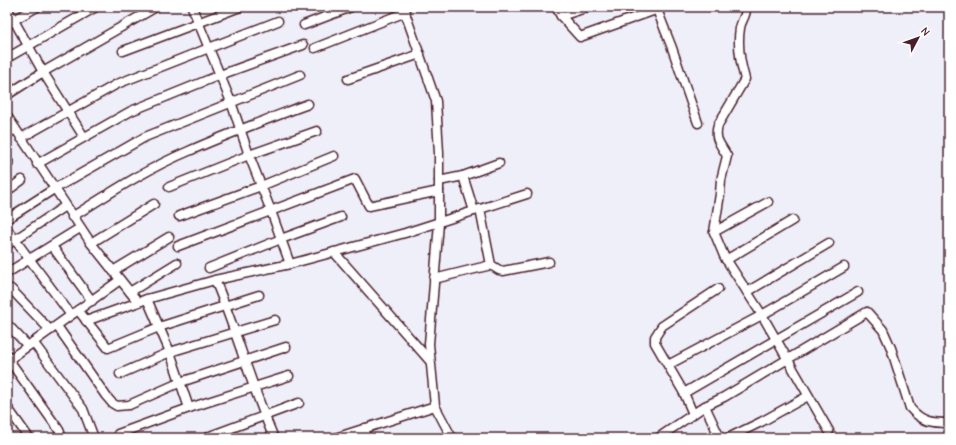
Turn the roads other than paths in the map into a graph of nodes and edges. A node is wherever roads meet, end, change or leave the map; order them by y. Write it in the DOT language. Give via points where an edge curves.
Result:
graph roads {
  1 [pos="37,7"];
  2 [pos="96,7"];
  3 [pos="156,7"];
  4 [pos="192,7"];
  5 [pos="240,7"];
  6 [pos="351,7"];
  7 [pos="556,7"];
  8 [pos="589,7"];
  9 [pos="746,7"];
  10 [pos="7,8"];
  11 [pos="659,8"];
  12 [pos="404,10"];
  13 [pos="561,16"];
  14 [pos="278,21"];
  15 [pos="11,22"];
  16 [pos="199,22"];
  17 [pos="304,24"];
  18 [pos="303,45"];
  19 [pos="28,46"];
  20 [pos="210,48"];
  21 [pos="315,48"];
  22 [pos="123,51"];
  23 [pos="420,54"];
  24 [pos="7,58"];
  25 [pos="43,72"];
  26 [pos="220,75"];
  27 [pos="300,75"];
  28 [pos="348,78"];
  29 [pos="7,95"];
  30 [pos="231,102"];
  31 [pos="308,104"];
  32 [pos="68,112"];
  33 [pos="7,116"];
  34 [pos="698,123"];
  35 [pos="15,128"];
  36 [pos="241,130"];
  37 [pos="317,132"];
  38 [pos="7,134"];
  39 [pos="84,137"];
  40 [pos="21,138"];
  41 [pos="249,155"];
  42 [pos="334,156"];
  43 [pos="499,163"];
  44 [pos="38,164"];
  45 [pos="463,176"];
  46 [pos="22,180"];
  47 [pos="439,181"];
  48 [pos="261,186"];
  49 [pos="169,187"];
  50 [pos="54,189"];
  51 [pos="7,191"];
  52 [pos="439,191"];
  53 [pos="527,194"];
  54 [pos="768,202"];
  55 [pos="154,204"];
  56 [pos="65,206"];
  57 [pos="477,210"];
  58 [pos="271,211"];
  59 [pos="72,216"];
  60 [pos="179,216"];
  61 [pos="341,217"];
  62 [pos="7,219"];
  63 [pos="793,220"];
  64 [pos="439,223"];
  65 [pos="80,228"];
  66 [pos="7,229"];
  67 [pos="714,232"];
  68 [pos="169,237"];
  69 [pos="281,239"];
  70 [pos="14,240"];
  71 [pos="91,243"];
  72 [pos="828,243"];
  73 [pos="7,245"];
  74 [pos="52,246"];
  75 [pos="178,246"];
  76 [pos="334,252"];
  77 [pos="29,260"];
  78 [pos="726,260"];
  79 [pos="549,262"];
  80 [pos="177,263"];
  81 [pos="290,264"];
  82 [pos="491,265"];
  83 [pos="844,267"];
  84 [pos="209,268"];
  85 [pos="113,271"];
  86 [pos="7,273"];
  87 [pos="434,279"];
  88 [pos="120,280"];
  89 [pos="215,280"];
  90 [pos="12,289"];
  91 [pos="718,289"];
  92 [pos="130,292"];
  93 [pos="747,292"];
  94 [pos="858,292"];
  95 [pos="259,295"];
  96 [pos="147,298"];
  97 [pos="92,301"];
  98 [pos="138,302"];
  99 [pos="226,306"];
  100 [pos="78,310"];
  101 [pos="71,315"];
  102 [pos="762,316"];
  103 [pos="275,320"];
  104 [pos="86,321"];
  105 [pos="7,324"];
  106 [pos="54,328"];
  107 [pos="159,328"];
  108 [pos="235,333"];
  109 [pos="776,340"];
  110 [pos="31,344"];
  111 [pos="286,347"];
  112 [pos="170,352"];
  113 [pos="244,360"];
  114 [pos="787,360"];
  115 [pos="8,361"];
  116 [pos="430,361"];
  117 [pos="668,365"];
  118 [pos="120,374"];
  119 [pos="289,376"];
  120 [pos="181,382"];
  121 [pos="253,387"];
  122 [pos="684,393"];
  123 [pos="808,396"];
  124 [pos="299,403"];
  125 [pos="435,406"];
  126 [pos="705,406"];
  127 [pos="7,407"];
  128 [pos="189,408"];
  129 [pos="693,414"];
  130 [pos="264,417"];
  131 [pos="949,423"];
  132 [pos="365,428"];
  133 [pos="830,431"];
  134 [pos="118,434"];
  135 [pos="208,437"];
  136 [pos="29,438"];
  137 [pos="62,438"];
  138 [pos="94,438"];
  139 [pos="274,438"];
  140 [pos="335,438"];
  141 [pos="365,438"];
  142 [pos="452,438"];
  143 [pos="658,438"];
  144 [pos="720,438"];
  145 [pos="728,438"];
  1 -- 15 [label="street"];
  2 -- 19 [label="street"];
  3 -- 25 [label="street"];
  4 -- 16 [label="street"];
  5 -- 16 [label="street"];
  6 -- 17 [label="street"];
  7 -- 13 [label="street"];
  8 -- 13 [label="street"];
  9 -- 67 [label="street" via="740,28 739,54 745,79 718,124 716,132 717,140 727,156"];
  10 -- 15 [label="street"];
  11 -- 13 [label="street" via="580,37"];
  11 -- 34 [label="street"];
  12 -- 21 [label="street"];
  12 -- 23 [label="street"];
  14 -- 20 [label="street"];
  15 -- 19 [label="street"];
  16 -- 20 [label="street"];
  16 -- 22 [label="street"];
  18 -- 26 [label="street"];
  19 -- 24 [label="street"];
  19 -- 25 [label="street"];
  20 -- 26 [label="street"];
  20 -- 32 [label="street" via="118,84"];
  23 -- 28 [label="street"];
  23 -- 47 [label="street" via="436,101"];
  25 -- 29 [label="street"];
  25 -- 32 [label="street"];
  26 -- 30 [label="street"];
  26 -- 39 [label="street" via="132,110"];
  27 -- 30 [label="street"];
  30 -- 36 [label="street"];
  30 -- 50 [label="street" via="145,137"];
  31 -- 36 [label="street"];
  32 -- 39 [label="street"];
  32 -- 40 [label="street"];
  33 -- 35 [label="street"];
  35 -- 38 [label="street"];
  35 -- 40 [label="street"];
  36 -- 41 [label="street"];
  36 -- 59 [label="street" via="154,167"];
  37 -- 41 [label="street"];
  39 -- 44 [label="street"];
  40 -- 44 [label="street"];
  41 -- 48 [label="street"];
  41 -- 49 [label="street"];
  42 -- 48 [label="street"];
  43 -- 45 [label="street"];
  44 -- 50 [label="street"];
  45 -- 47 [label="street"];
  45 -- 57 [label="street"];
  46 -- 51 [label="street"];
  47 -- 52 [label="street"];
  48 -- 58 [label="street"];
  48 -- 60 [label="street"];
  50 -- 56 [label="street"];
  50 -- 62 [label="street"];
  52 -- 58 [label="street" via="369,206 355,179"];
  52 -- 64 [label="street"];
  53 -- 57 [label="street"];
  54 -- 67 [label="street"];
  55 -- 71 [label="street"];
  56 -- 59 [label="street"];
  56 -- 70 [label="street"];
  57 -- 64 [label="street"];
  57 -- 82 [label="street"];
  58 -- 69 [label="street"];
  58 -- 75 [label="street"];
  59 -- 65 [label="street"];
  61 -- 69 [label="street"];
  63 -- 78 [label="street"];
  64 -- 76 [label="street"];
  64 -- 87 [label="street"];
  65 -- 71 [label="street"];
  65 -- 74 [label="street"];
  66 -- 70 [label="street"];
  67 -- 78 [label="street"];
  68 -- 85 [label="street"];
  69 -- 81 [label="street"];
  69 -- 84 [label="street"];
  70 -- 73 [label="street"];
  70 -- 77 [label="street"];
  71 -- 85 [label="street"];
  72 -- 93 [label="street"];
  74 -- 77 [label="street"];
  74 -- 97 [label="street"];
  76 -- 81 [label="street"];
  76 -- 116 [label="street"];
  77 -- 86 [label="street"];
  77 -- 101 [label="street"];
  78 -- 93 [label="street"];
  79 -- 82 [label="street" via="503,271"];
  80 -- 92 [label="street"];
  81 -- 89 [label="street"];
  82 -- 87 [label="street"];
  83 -- 102 [label="street"];
  85 -- 88 [label="street"];
  87 -- 116 [label="street"];
  88 -- 92 [label="street"];
  88 -- 97 [label="street"];
  89 -- 96 [label="street"];
  89 -- 99 [label="street"];
  90 -- 106 [label="street"];
  91 -- 117 [label="street" via="662,326 657,332 655,343"];
  92 -- 98 [label="street"];
  93 -- 102 [label="street"];
  94 -- 109 [label="street"];
  95 -- 99 [label="street"];
  96 -- 98 [label="street"];
  96 -- 107 [label="street"];
  97 -- 100 [label="street"];
  98 -- 104 [label="street"];
  99 -- 107 [label="street"];
  99 -- 108 [label="street"];
  100 -- 101 [label="street"];
  100 -- 104 [label="street"];
  101 -- 106 [label="street"];
  102 -- 109 [label="street"];
  102 -- 117 [label="street"];
  103 -- 108 [label="street"];
  104 -- 107 [label="street" via="108,348"];
  105 -- 110 [label="street"];
  106 -- 110 [label="street"];
  106 -- 120 [label="street" via="106,396 117,406 129,405"];
  107 -- 112 [label="street"];
  108 -- 112 [label="street"];
  108 -- 113 [label="street"];
  109 -- 114 [label="street"];
  109 -- 122 [label="street"];
  110 -- 115 [label="street"];
  110 -- 138 [label="street" via="82,409"];
  111 -- 113 [label="street"];
  112 -- 118 [label="street"];
  112 -- 120 [label="street"];
  113 -- 120 [label="street"];
  113 -- 121 [label="street"];
  114 -- 123 [label="street"];
  114 -- 126 [label="street"];
  114 -- 131 [label="street" via="867,312 883,330 910,408 931,423"];
  115 -- 137 [label="street" via="59,430"];
  116 -- 125 [label="street"];
  117 -- 122 [label="street"];
  119 -- 121 [label="street"];
  120 -- 128 [label="street"];
  121 -- 128 [label="street"];
  121 -- 130 [label="street"];
  122 -- 129 [label="street"];
  123 -- 133 [label="street"];
  123 -- 145 [label="street"];
  124 -- 130 [label="street"];
  125 -- 132 [label="street"];
  125 -- 142 [label="street"];
  126 -- 129 [label="street"];
  126 -- 144 [label="street"];
  127 -- 136 [label="street"];
  128 -- 134 [label="street"];
  129 -- 143 [label="street"];
  130 -- 135 [label="street"];
  130 -- 139 [label="street"];
  132 -- 140 [label="street"];
  132 -- 141 [label="street"];
}
